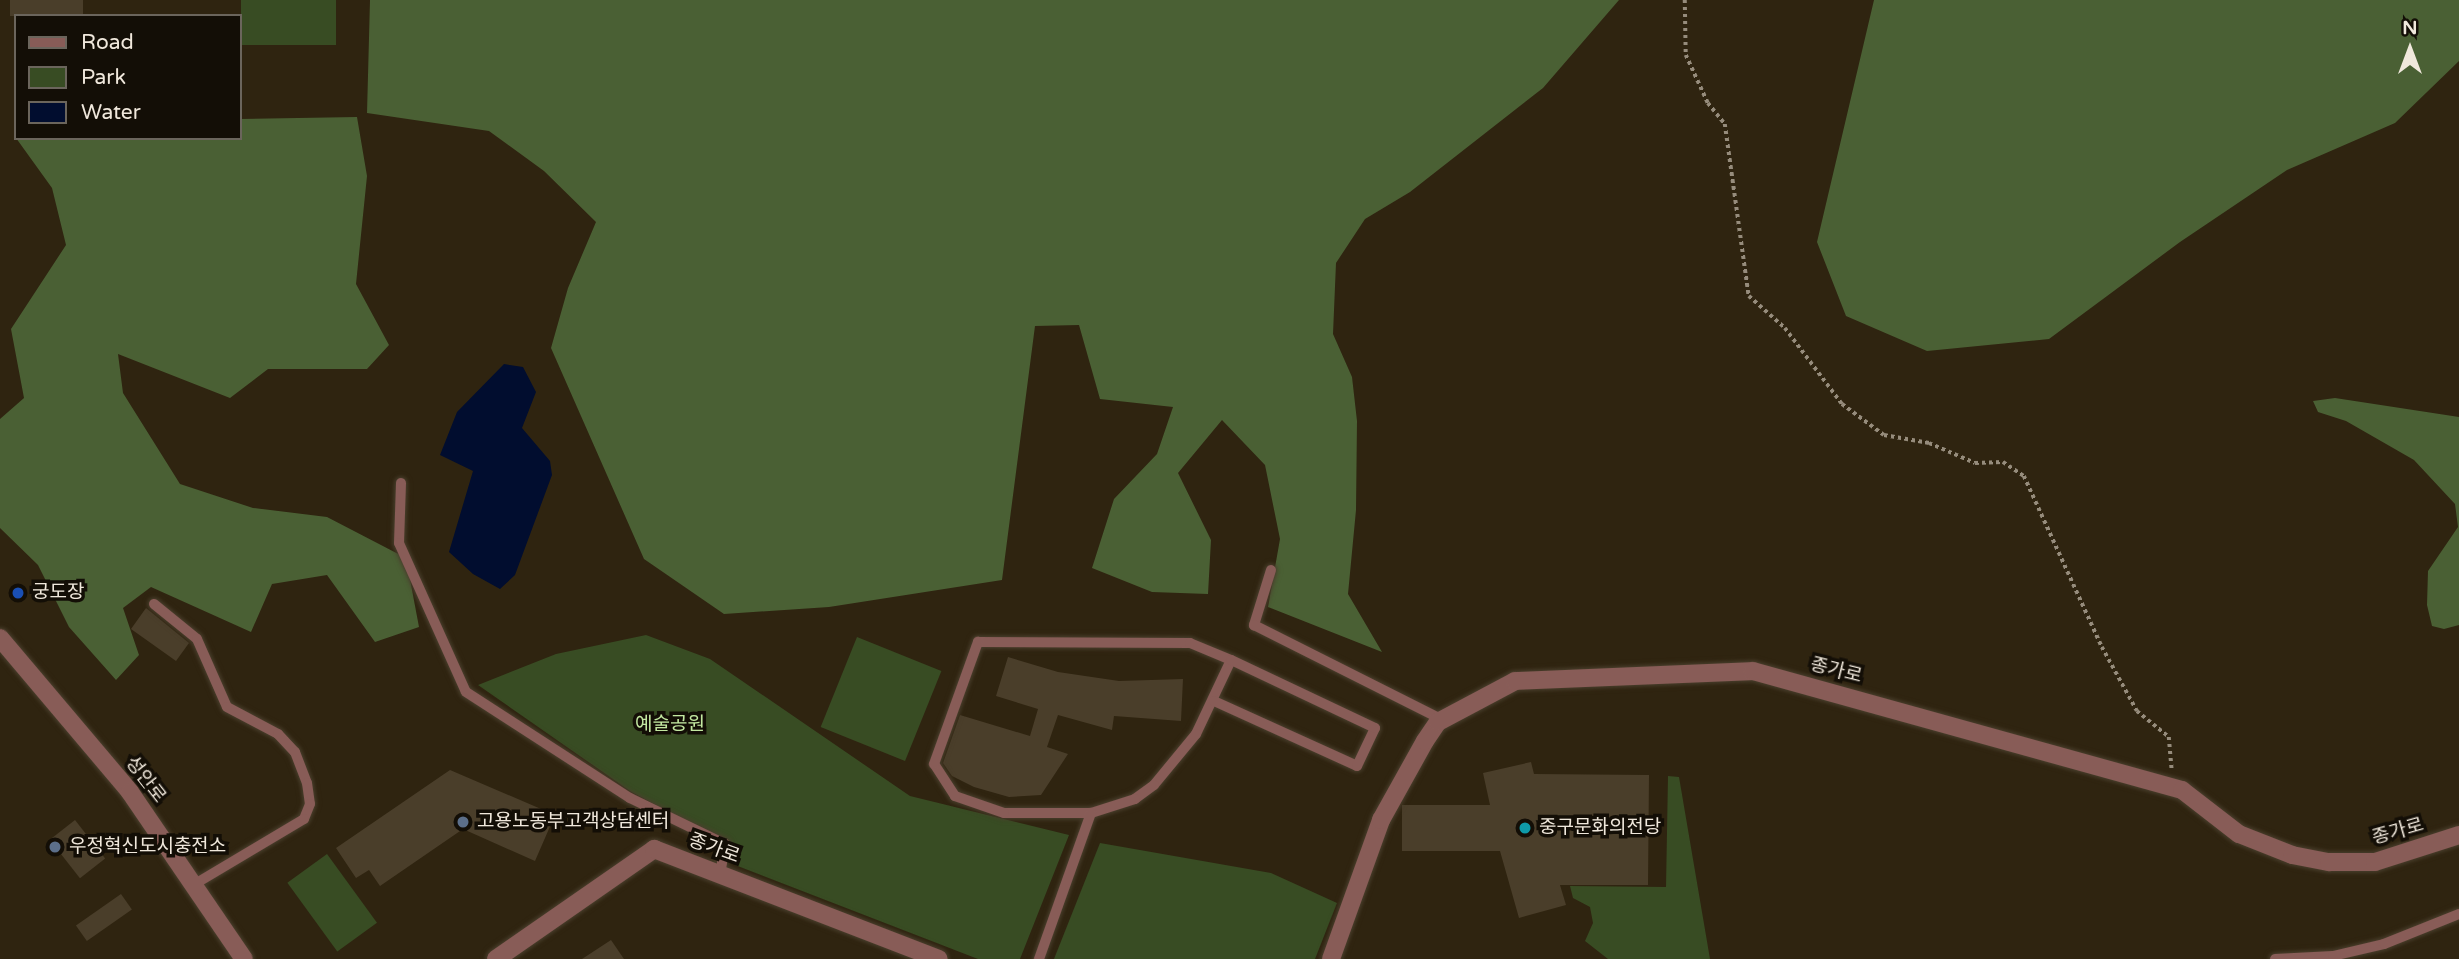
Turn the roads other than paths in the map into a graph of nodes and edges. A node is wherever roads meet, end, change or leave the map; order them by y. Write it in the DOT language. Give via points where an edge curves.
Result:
graph roads {
  1 [pos="401,484"];
  2 [pos="1271,570"];
  3 [pos="154,604"];
  4 [pos="0,638"];
  5 [pos="1231,660"];
  6 [pos="1214,701"];
  7 [pos="1443,720"];
  8 [pos="1091,813"];
  9 [pos="2459,835"];
  10 [pos="720,874"];
  11 [pos="195,884"];
  12 [pos="2459,914"];
  13 [pos="239,954"];
  14 [pos="256,959"];
  15 [pos="496,959"];
  16 [pos="939,959"];
  17 [pos="1039,959"];
  18 [pos="1331,959"];
  19 [pos="2275,959"];
  1 -- 10 [label="lane" via="399,543 466,692 630,797 725,844"];
  2 -- 7 [label="lane" via="1254,625"];
  3 -- 11 [label="lane" via="197,639 227,707 278,734 295,752 307,783 310,804 304,819"];
  4 -- 11 [label="street, 성안로" via="130,792"];
  5 -- 6 [label="lane"];
  5 -- 6 [label="lane" via="1375,728 1357,766"];
  5 -- 8 [label="lane" via="1190,643 978,642 936,751 934,764 945,787 955,796 1004,813"];
  6 -- 8 [label="lane" via="1196,734 1154,785 1135,799"];
  7 -- 9 [label="street, 종가로" via="1515,681 1753,671 2174,788 2239,834 2292,855 2329,862 2375,862"];
  7 -- 18 [label="street, 종가로" via="1425,741 1381,820"];
  8 -- 17 [label="lane"];
  10 -- 15 [label="street, 종가로" via="654,849"];
  10 -- 16 [label="street, 종가로"];
  11 -- 13 [label="street, 성안로"];
  12 -- 19 [label="lane" via="2384,944 2333,956"];
  13 -- 14 [label="street"];
}
